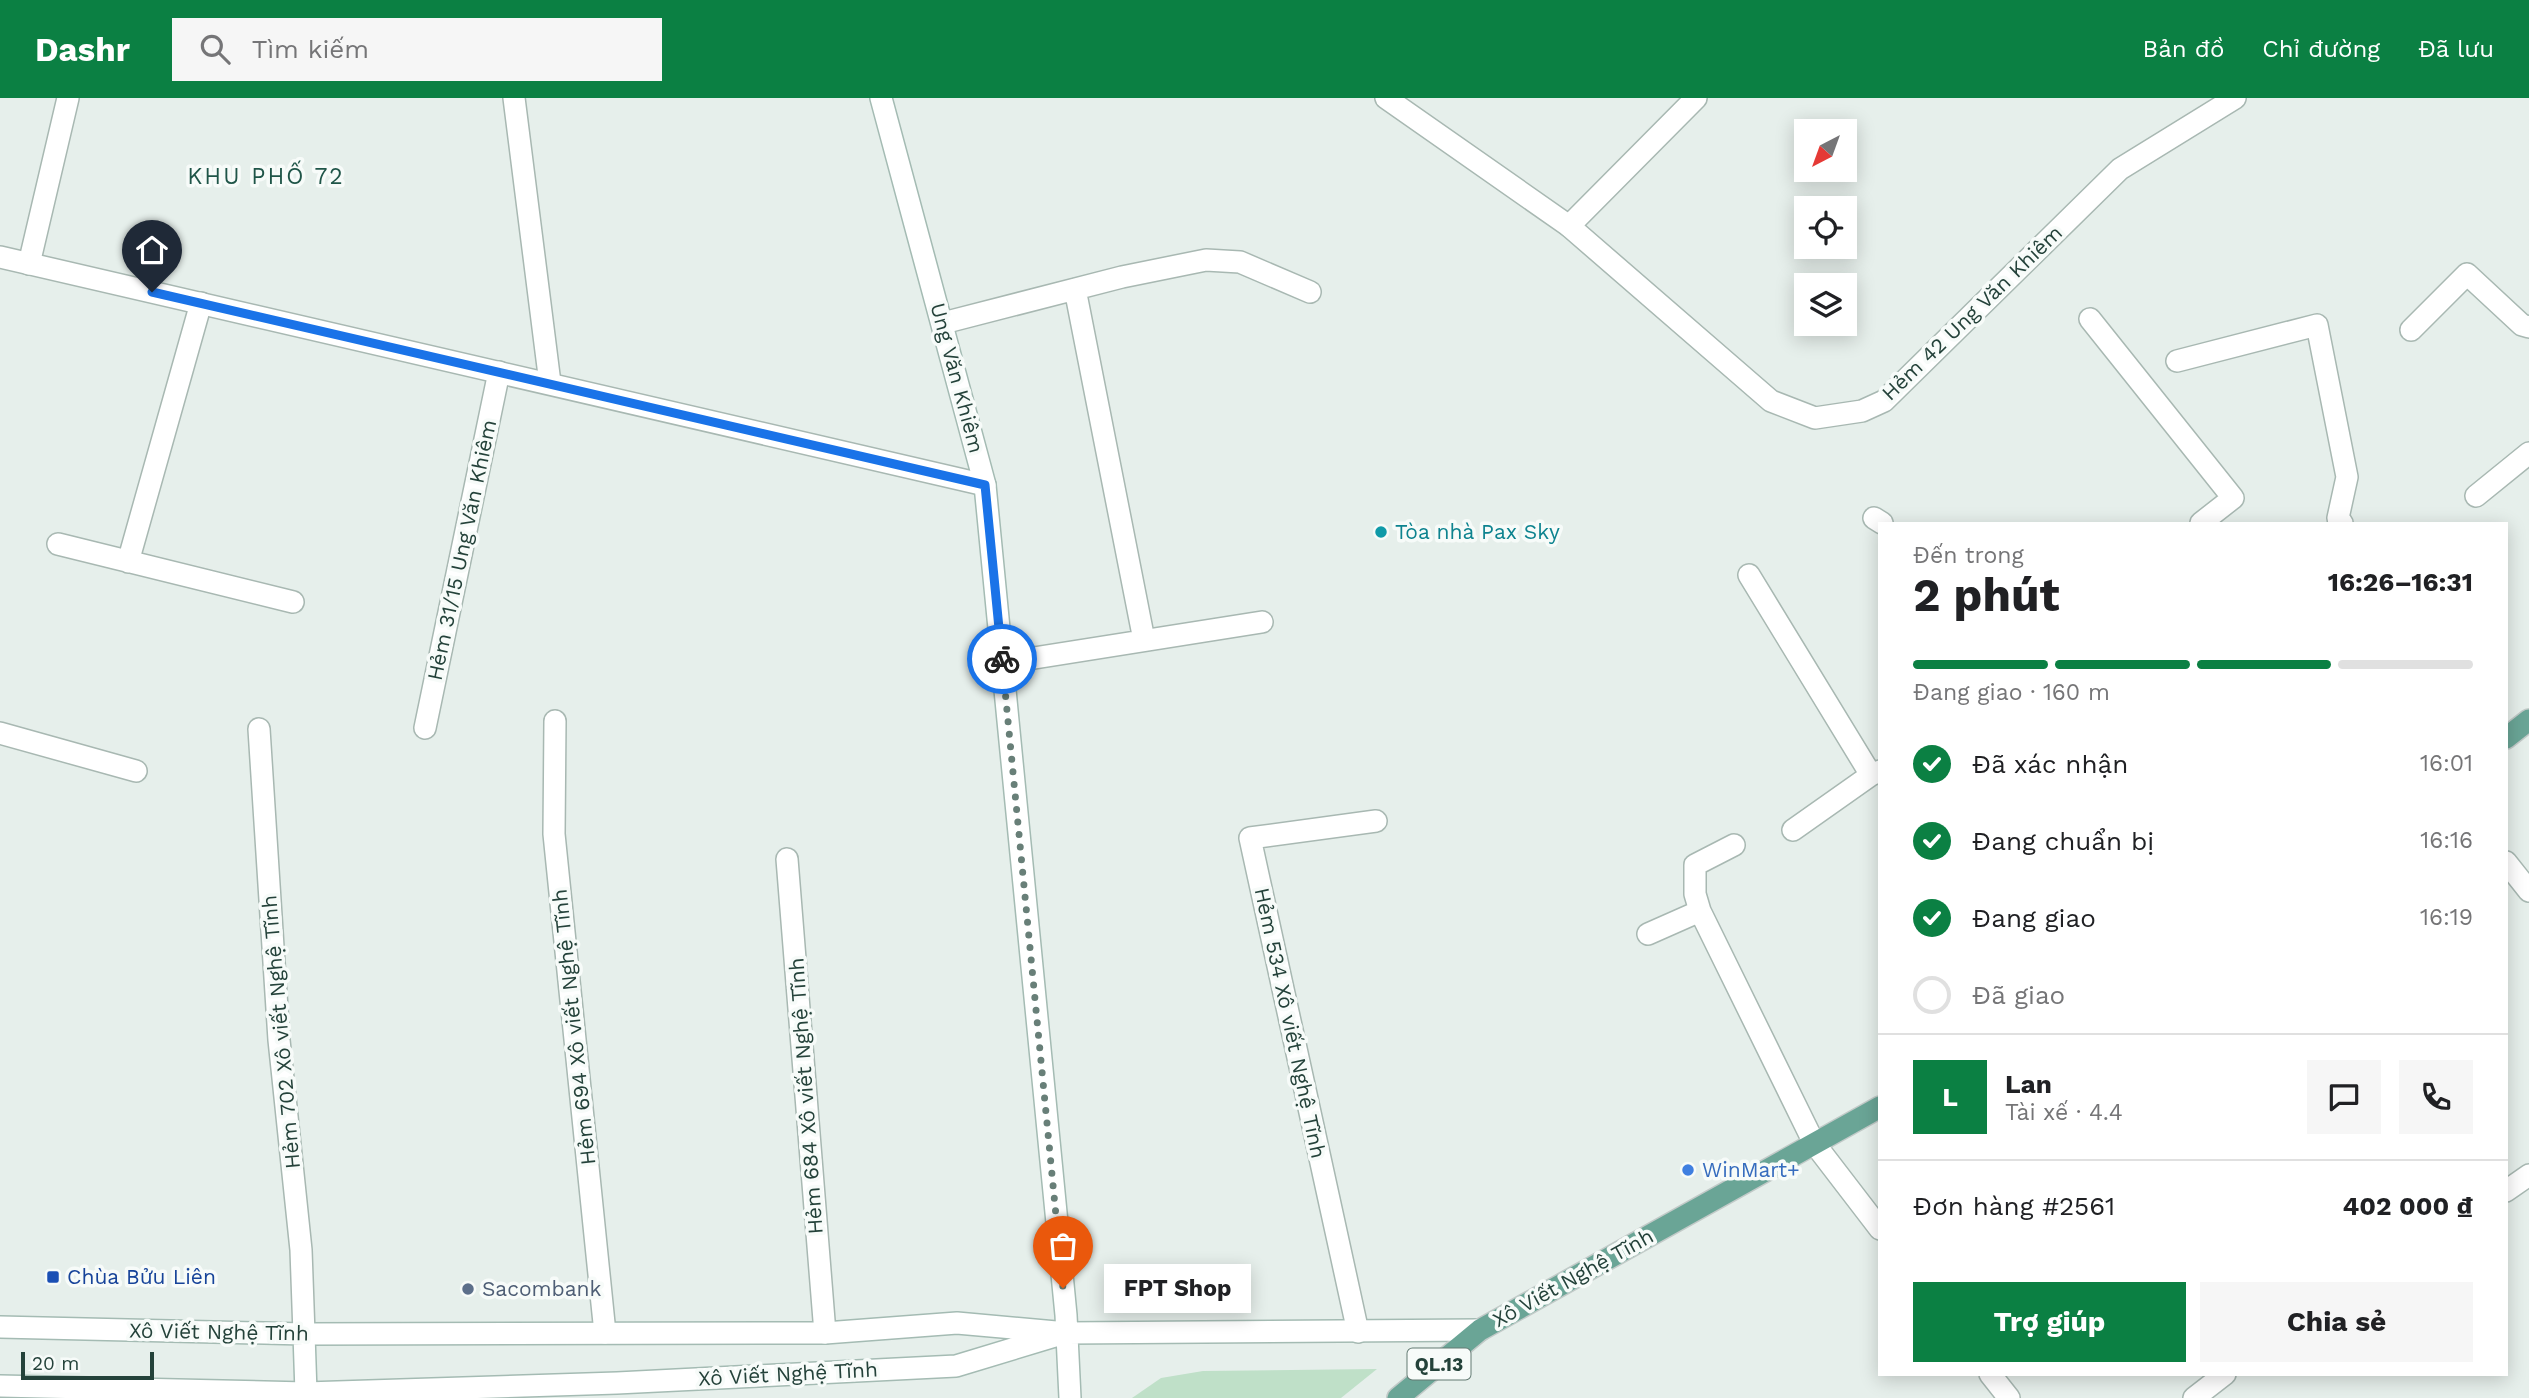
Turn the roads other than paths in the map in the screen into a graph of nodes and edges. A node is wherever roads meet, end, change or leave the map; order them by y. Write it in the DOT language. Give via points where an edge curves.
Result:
graph roads {
  1 [pos="68,98"];
  2 [pos="514,98"];
  3 [pos="881,98"];
  4 [pos="1386,98"];
  5 [pos="1696,98"];
  6 [pos="2235,98"];
  7 [pos="1569,226"];
  8 [pos="0,257"];
  9 [pos="29,264"];
  10 [pos="1075,289"];
  11 [pos="1310,292"];
  12 [pos="201,303"];
  13 [pos="2090,319"];
  14 [pos="943,323"];
  15 [pos="2529,327"];
  16 [pos="2412,330"];
  17 [pos="2177,361"];
  18 [pos="499,372"];
  19 [pos="550,383"];
  20 [pos="2529,453"];
  21 [pos="985,485"];
  22 [pos="2476,496"];
  23 [pos="2202,522"];
  24 [pos="2341,522"];
  25 [pos="58,544"];
  26 [pos="128,562"];
  27 [pos="1749,575"];
  28 [pos="293,602"];
  29 [pos="1262,622"];
  30 [pos="1143,640"];
  31 [pos="1002,663"];
  32 [pos="2529,720"];
  33 [pos="555,721"];
  34 [pos="425,728"];
  35 [pos="259,729"];
  36 [pos="0,733"];
  37 [pos="2508,736"];
  38 [pos="136,771"];
  39 [pos="1875,773"];
  40 [pos="1376,821"];
  41 [pos="1793,830"];
  42 [pos="1734,845"];
  43 [pos="787,859"];
  44 [pos="2508,865"];
  45 [pos="2529,891"];
  46 [pos="1700,911"];
  47 [pos="1648,934"];
  48 [pos="1878,1108"];
  49 [pos="1814,1143"];
  50 [pos="2529,1175"];
  51 [pos="2508,1190"];
  52 [pos="1878,1226"];
  53 [pos="0,1327"];
  54 [pos="1480,1330"];
  55 [pos="1357,1332"];
  56 [pos="606,1333"];
  57 [pos="825,1333"];
  58 [pos="1067,1333"];
  59 [pos="304,1334"];
  60 [pos="1992,1376"];
  61 [pos="2222,1376"];
  62 [pos="0,1386"];
  63 [pos="616,1390"];
  64 [pos="64,1393"];
  65 [pos="306,1393"];
  66 [pos="1070,1398"];
  67 [pos="1398,1398"];
  68 [pos="2009,1398"];
  69 [pos="2194,1398"];
  1 -- 9 [label="main road"];
  2 -- 19 [label="main road"];
  3 -- 14 [label="main road, Ung Văn Khiêm"];
  4 -- 7 [label="main road, Hẻm 42 Ung Văn Khiêm"];
  5 -- 7 [label="main road"];
  6 -- 7 [label="main road, Hẻm 42 Ung Văn Khiêm" via="2120,169 1884,401 1862,411 1815,418 1771,401"];
  8 -- 9 [label="main road"];
  9 -- 12 [label="main road"];
  10 -- 11 [label="main road" via="1206,260 1240,262"];
  10 -- 14 [label="main road"];
  10 -- 30 [label="main road"];
  12 -- 18 [label="main road"];
  12 -- 26 [label="main road"];
  13 -- 23 [label="main road" via="2234,498"];
  14 -- 21 [label="main road, Ung Văn Khiêm"];
  15 -- 16 [label="main road" via="2467,274"];
  17 -- 24 [label="main road" via="2317,325 2347,477 2338,518"];
  18 -- 19 [label="main road"];
  18 -- 34 [label="main road, Hẻm 31/15 Ung Văn Khiêm"];
  19 -- 21 [label="main road"];
  20 -- 22 [label="main road"];
  21 -- 31 [label="main road, Ung Văn Khiêm"];
  25 -- 26 [label="main road"];
  26 -- 28 [label="main road"];
  27 -- 39 [label="main road"];
  29 -- 30 [label="main road"];
  30 -- 31 [label="main road"];
  31 -- 58 [label="main road, Ung Văn Khiêm"];
  32 -- 37 [label="main road"];
  33 -- 56 [label="main road, Hẻm 694 Xô viết Nghệ Tĩnh" via="554,834"];
  35 -- 59 [label="main road, Hẻm 702 Xô viết Nghệ Tĩnh"];
  36 -- 38 [label="main road"];
  39 -- 41 [label="main road"];
  40 -- 55 [label="main road, Hẻm 534 Xô viết Nghệ Tĩnh" via="1250,838"];
  42 -- 46 [label="main road" via="1695,864"];
  43 -- 57 [label="main road, Hẻm 684 Xô viết Nghệ Tĩnh"];
  44 -- 45 [label="main road"];
  46 -- 47 [label="main road"];
  46 -- 49 [label="main road"];
  48 -- 49 [label="main road, Xô Viết Nghệ Tĩnh"];
  49 -- 52 [label="main road"];
  49 -- 54 [label="main road, Xô Viết Nghệ Tĩnh"];
  50 -- 51 [label="main road"];
  53 -- 59 [label="main road, Xô Viết Nghệ Tĩnh"];
  54 -- 55 [label="main road, Xô Viết Nghệ Tĩnh"];
  54 -- 67 [label="main road, QL.13"];
  55 -- 58 [label="main road, Xô Viết Nghệ Tĩnh"];
  56 -- 57 [label="main road, Xô Viết Nghệ Tĩnh"];
  56 -- 59 [label="main road, Xô Viết Nghệ Tĩnh"];
  57 -- 58 [label="main road, Xô Viết Nghệ Tĩnh" via="957,1323"];
  58 -- 63 [label="main road, Xô Viết Nghệ Tĩnh" via="956,1366"];
  58 -- 66 [label="main road, Ung Văn Khiêm"];
  59 -- 65 [label="main road, Hẻm 702 Xô viết Nghệ Tĩnh"];
  60 -- 68 [label="main road"];
  61 -- 69 [label="main road"];
  62 -- 64 [label="main road, Xô Viết Nghệ Tĩnh"];
  63 -- 65 [label="main road, Xô Viết Nghệ Tĩnh"];
  64 -- 65 [label="main road, Xô Viết Nghệ Tĩnh"];
}
